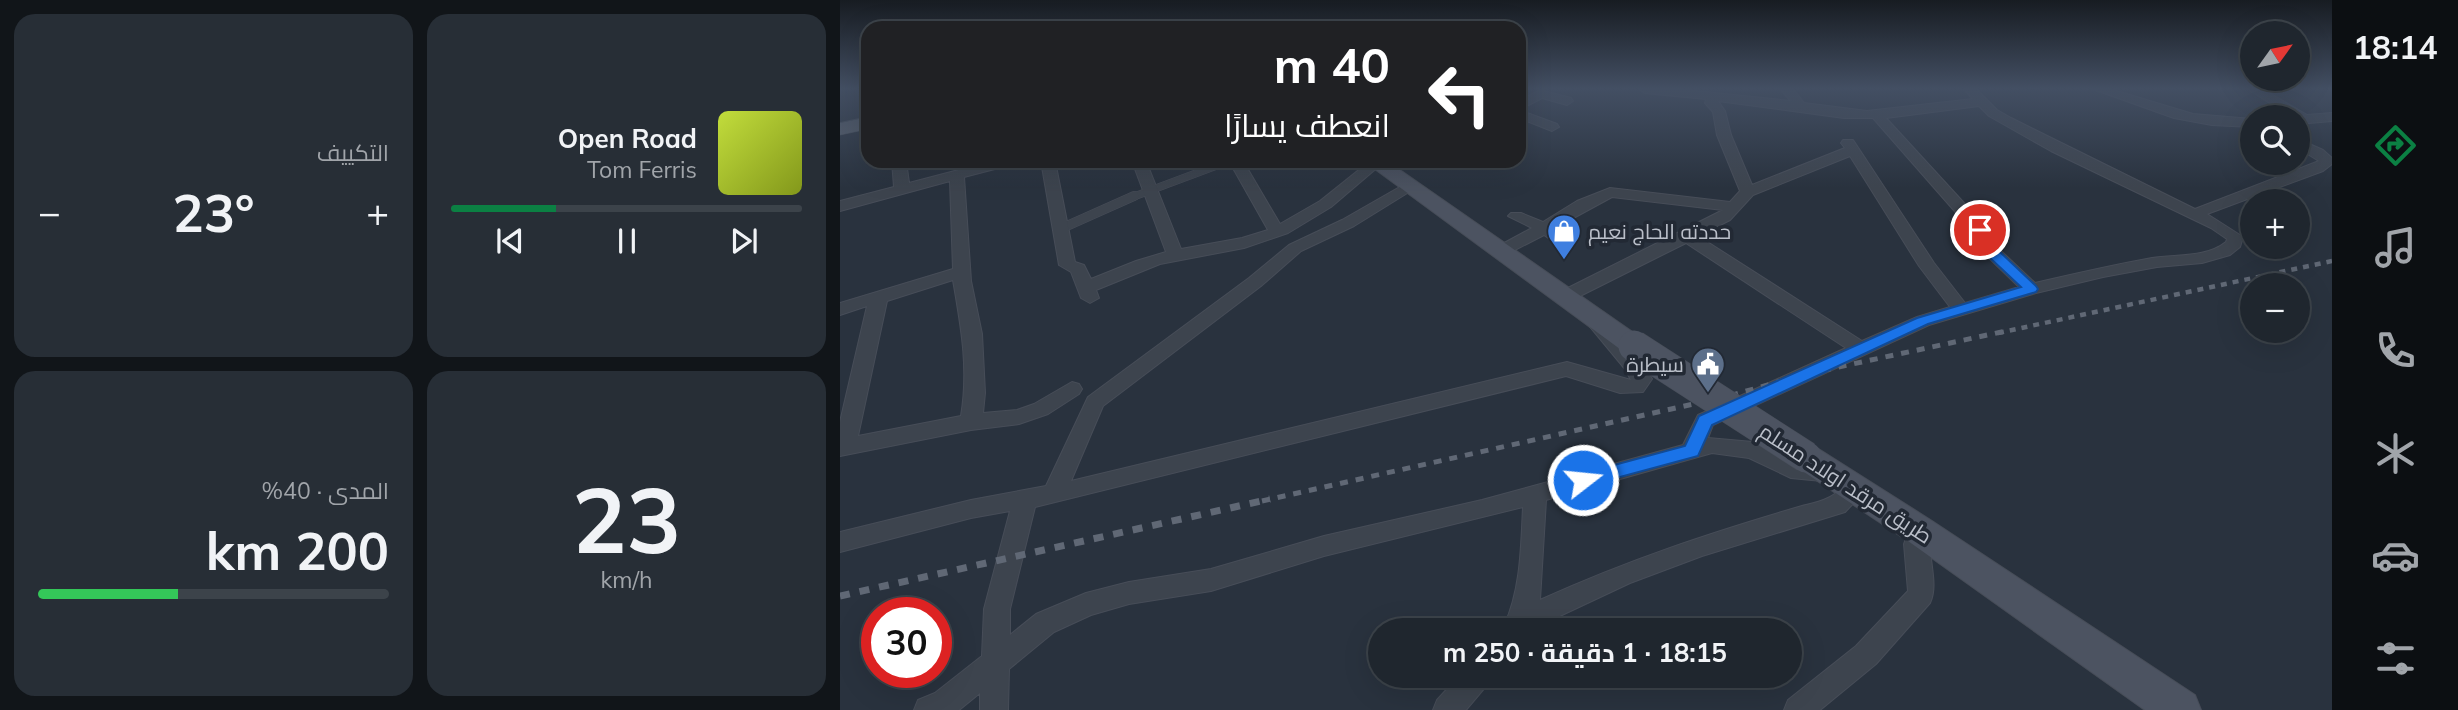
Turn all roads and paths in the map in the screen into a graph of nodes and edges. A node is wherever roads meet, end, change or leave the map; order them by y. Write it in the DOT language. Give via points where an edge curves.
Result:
graph roads {
  1 [pos="1540,122"];
  2 [pos="1722,122"];
  3 [pos="1883,122"];
  4 [pos="2009,122"];
  5 [pos="2210,122"];
  6 [pos="2240,123"];
  7 [pos="861,124"];
  8 [pos="1552,127"];
  9 [pos="840,129"];
  10 [pos="2310,149"];
  11 [pos="900,168"];
  12 [pos="983,168"];
  13 [pos="1049,168"];
  14 [pos="1142,168"];
  15 [pos="1210,168"];
  16 [pos="1240,168"];
  17 [pos="1369,168"];
  18 [pos="1385,168"];
  19 [pos="2310,169"];
  20 [pos="957,175"];
  21 [pos="2294,175"];
  22 [pos="1410,187"];
  23 [pos="902,189"];
  24 [pos="1150,190"];
  25 [pos="1748,192"];
  26 [pos="840,206"];
  27 [pos="1734,207"];
  28 [pos="2194,214"];
  29 [pos="1516,216"];
  30 [pos="1060,229"];
  31 [pos="1545,229"];
  32 [pos="1276,231"];
  33 [pos="1687,236"];
  34 [pos="1565,242"];
  35 [pos="1501,251"];
  36 [pos="1175,255"];
  37 [pos="962,272"];
  38 [pos="2031,289"];
  39 [pos="1566,296"];
  40 [pos="878,299"];
  41 [pos="840,309"];
  42 [pos="1961,309"];
  43 [pos="1591,315"];
  44 [pos="1860,349"];
  45 [pos="1072,389"];
  46 [pos="971,422"];
  47 [pos="843,447"];
  48 [pos="1692,451"];
  49 [pos="1831,473"];
  50 [pos="1535,493"];
  51 [pos="1054,495"];
  52 [pos="1025,500"];
  53 [pos="1920,531"];
  54 [pos="840,542"];
  55 [pos="1520,618"];
  56 [pos="1532,618"];
  57 [pos="996,663"];
  58 [pos="1466,688"];
  59 [pos="928,710"];
  60 [pos="993,710"];
  61 [pos="1447,710"];
  62 [pos="1798,710"];
  63 [pos="2180,710"];
  1 -- 8 [label="street"];
  2 -- 25 [label="street"];
  3 -- 38 [label="street" via="1980,230 1994,254"];
  4 -- 28 [label="street"];
  5 -- 6 [label="street"];
  7 -- 9 [label="main road"];
  10 -- 19 [label="street" via="2327,162"];
  11 -- 23 [label="street"];
  12 -- 20 [label="street"];
  13 -- 30 [label="street"];
  14 -- 24 [label="street"];
  15 -- 24 [label="lane"];
  16 -- 32 [label="street"];
  17 -- 32 [label="street" via="1320,208"];
  18 -- 22 [label="street, طريق مرقد اولاد مسلم"];
  20 -- 23 [label="street"];
  20 -- 37 [label="street"];
  21 -- 28 [label="street"];
  22 -- 35 [label="street, طريق مرقد اولاد مسلم"];
  22 -- 51 [label="street" via="1296,248 1095,402"];
  23 -- 26 [label="street"];
  24 -- 30 [label="lane"];
  24 -- 36 [label="street"];
  25 -- 27 [label="street"];
  25 -- 42 [label="street" via="1850,146 1927,266"];
  27 -- 31 [label="street" via="1610,192"];
  27 -- 33 [label="street" via="1725,217"];
  28 -- 38 [label="street" via="2235,237 2234,244 2202,258 2103,271"];
  29 -- 31 [label="street"];
  30 -- 36 [label="street" via="1067,265 1077,269 1088,293 1128,270"];
  31 -- 34 [label="street"];
  31 -- 35 [label="street"];
  32 -- 36 [label="street" via="1227,248"];
  33 -- 39 [label="street"];
  33 -- 44 [label="street"];
  35 -- 39 [label="street, طريق مرقد اولاد مسلم"];
  37 -- 40 [label="street"];
  37 -- 46 [label="street" via="973,334"];
  38 -- 42 [label="street"];
  39 -- 43 [label="street, طريق مرقد اولاد مسلم"];
  40 -- 41 [label="street"];
  40 -- 47 [label="street"];
  42 -- 44 [label="street"];
  43 -- 49 [label="street, طريق مرقد اولاد مسلم, bridge"];
  43 -- 51 [label="street" via="1634,366 1642,379 1636,387 1567,369"];
  44 -- 48 [label="street" via="1705,421"];
  45 -- 46 [label="street" via="1019,417"];
  46 -- 47 [label="street"];
  48 -- 49 [label="street" via="1712,445 1754,450 1791,469"];
  48 -- 50 [label="street"];
  49 -- 53 [label="street, طريق مرقد اولاد مسلم"];
  49 -- 56 [label="street" via="1837,505 1621,575"];
  50 -- 55 [label="street" via="1529,589"];
  50 -- 57 [label="street" via="1324,546 1211,580 1086,605 1045,623"];
  51 -- 52 [label="street"];
  52 -- 54 [label="street"];
  52 -- 57 [label="street" via="997,608"];
  53 -- 62 [label="street" via="1916,544 1921,595 1866,655"];
  53 -- 63 [label="street, طريق مرقد اولاد مسلم"];
  57 -- 59 [label="street" via="944,704"];
  57 -- 60 [label="street"];
  58 -- 61 [label="street"];
}
